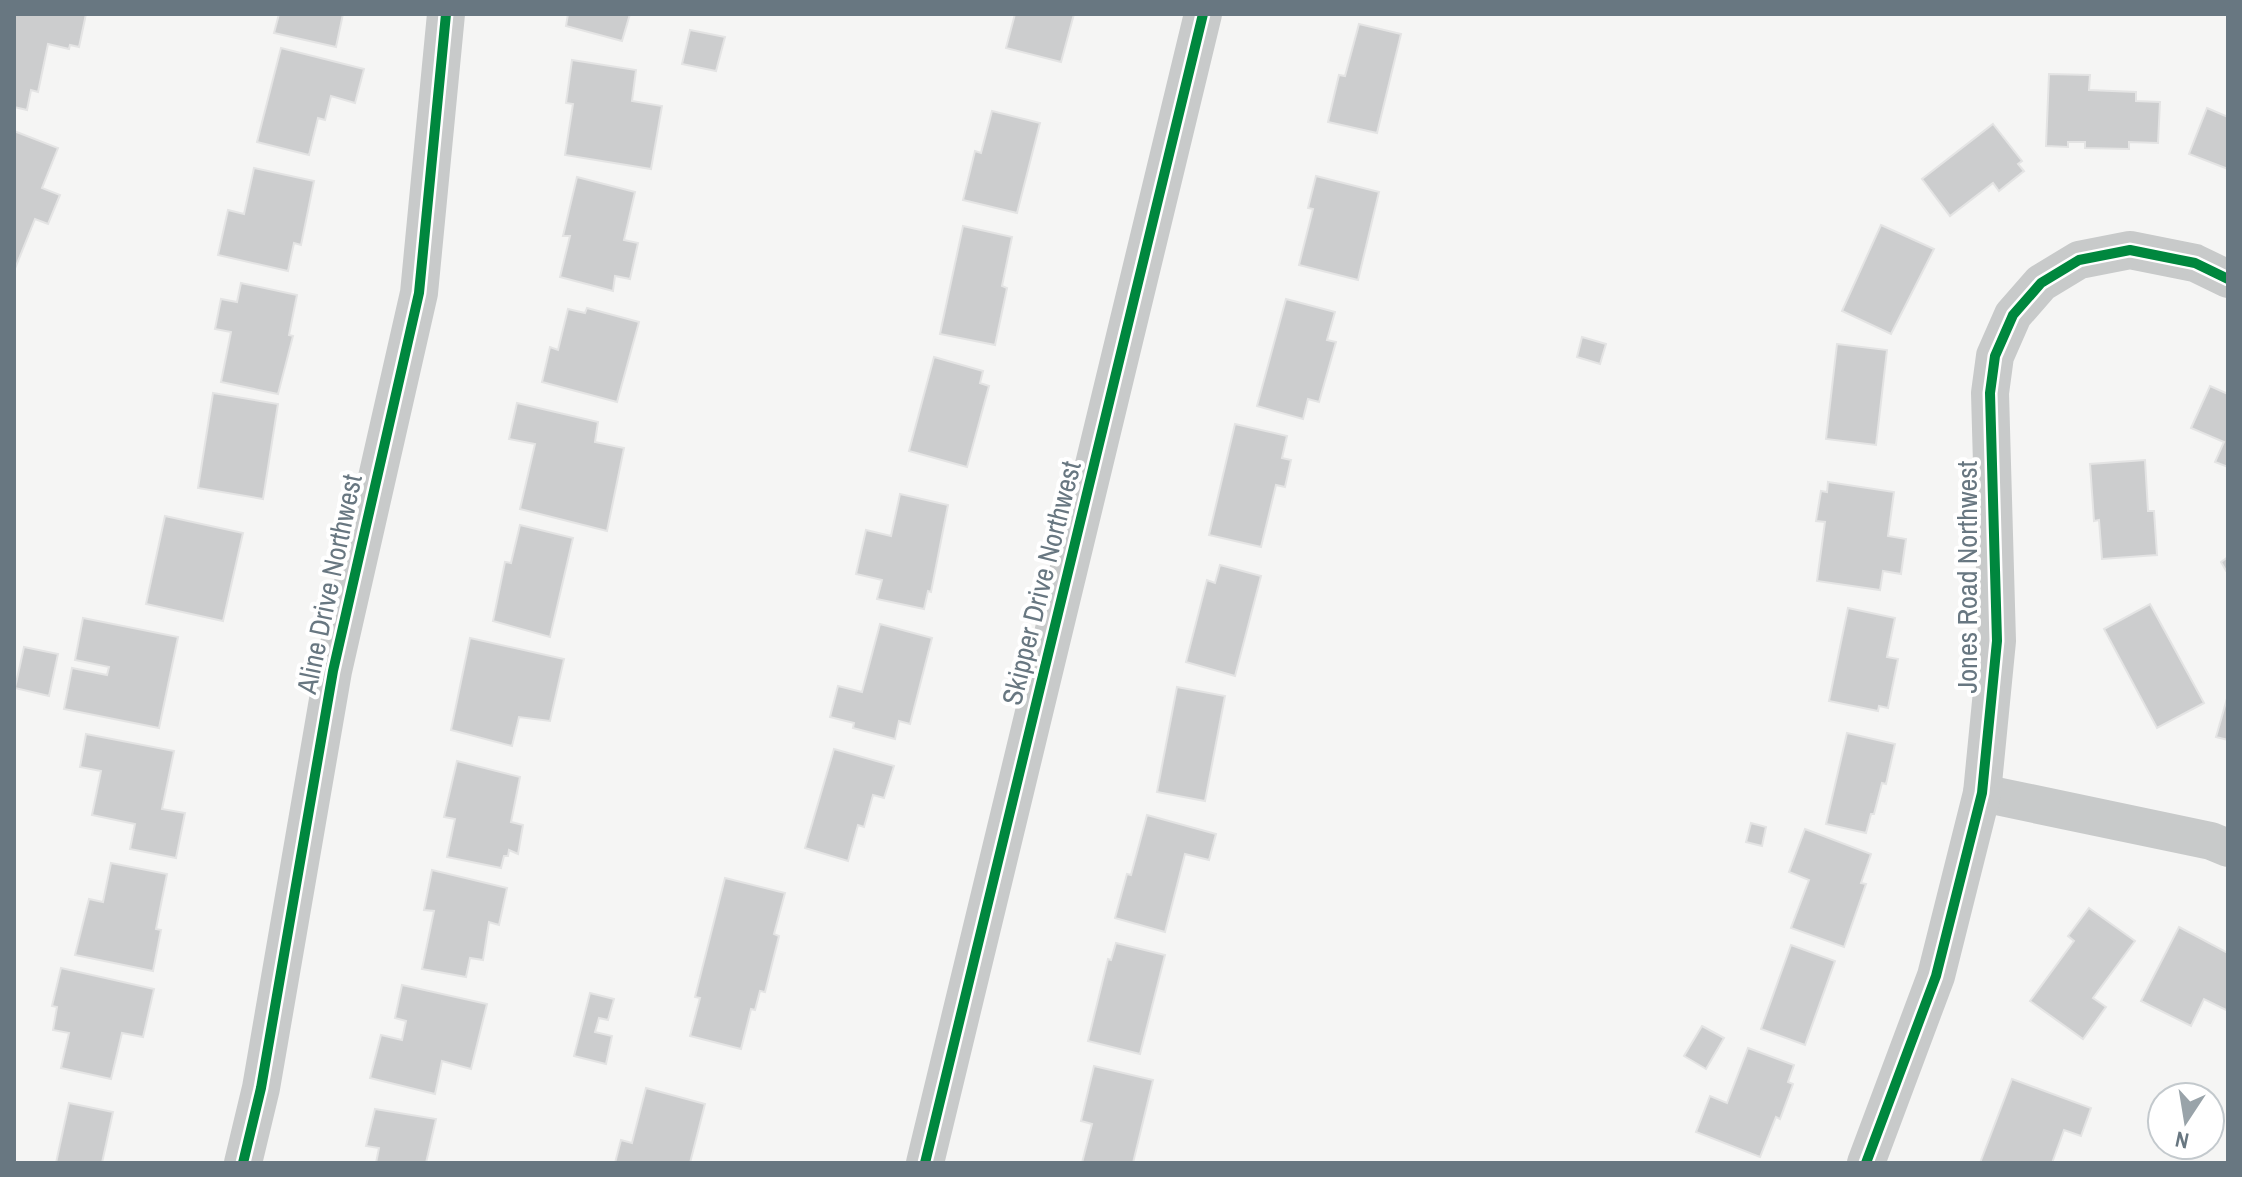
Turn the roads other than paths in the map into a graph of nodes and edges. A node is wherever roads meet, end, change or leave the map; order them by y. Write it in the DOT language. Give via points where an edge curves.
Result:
graph roads {
  1 [pos="446,14"];
  2 [pos="1203,14"];
  3 [pos="2228,279"];
  4 [pos="1982,793"];
  5 [pos="2228,848"];
  6 [pos="243,1163"];
  7 [pos="925,1163"];
  8 [pos="1866,1163"];
  1 -- 6 [label="street, Aline Drive Northwest" via="419,293 333,671 261,1088"];
  2 -- 7 [label="street, Skipper Drive Northwest"];
  3 -- 4 [label="street, Jones Road Northwest" via="2195,263 2130,250 2079,260 2041,283 2013,315 1995,356 1990,393 1997,641"];
  4 -- 5 [label="street"];
  4 -- 8 [label="street, Jones Road Northwest" via="1936,976"];
}
